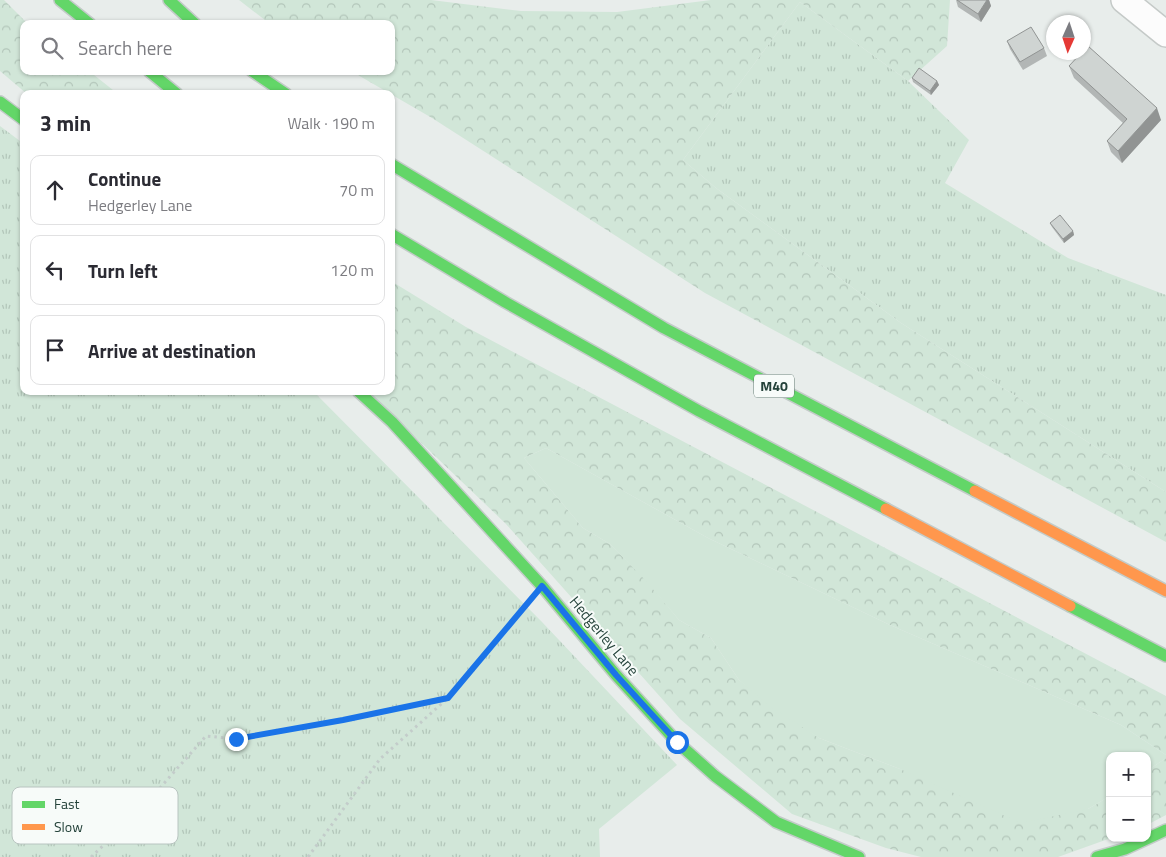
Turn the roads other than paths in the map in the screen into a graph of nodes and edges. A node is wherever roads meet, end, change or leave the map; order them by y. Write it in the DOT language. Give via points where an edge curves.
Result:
graph roads {
  1 [pos="60,0"];
  2 [pos="168,0"];
  3 [pos="1124,0"];
  4 [pos="85,20"];
  5 [pos="190,20"];
  6 [pos="1166,34"];
  7 [pos="154,75"];
  8 [pos="258,75"];
  9 [pos="172,90"];
  10 [pos="280,90"];
  11 [pos="0,102"];
  12 [pos="20,117"];
  13 [pos="395,166"];
  14 [pos="395,236"];
  15 [pos="362,395"];
  16 [pos="1166,591"];
  17 [pos="1166,656"];
  18 [pos="1166,830"];
  19 [pos="859,857"];
  20 [pos="1097,857"];
  1 -- 4 [label="main road"];
  2 -- 5 [label="main road"];
  3 -- 6 [label="street"];
  7 -- 9 [label="main road"];
  8 -- 10 [label="main road"];
  11 -- 12 [label="main road"];
  13 -- 16 [label="main road, M40" via="664,328"];
  14 -- 17 [label="main road" via="698,411"];
  15 -- 19 [label="main road, Hedgerley Lane" via="392,422 542,586 677,742 715,776 776,822"];
  18 -- 20 [label="main road" via="1125,849"];
}
